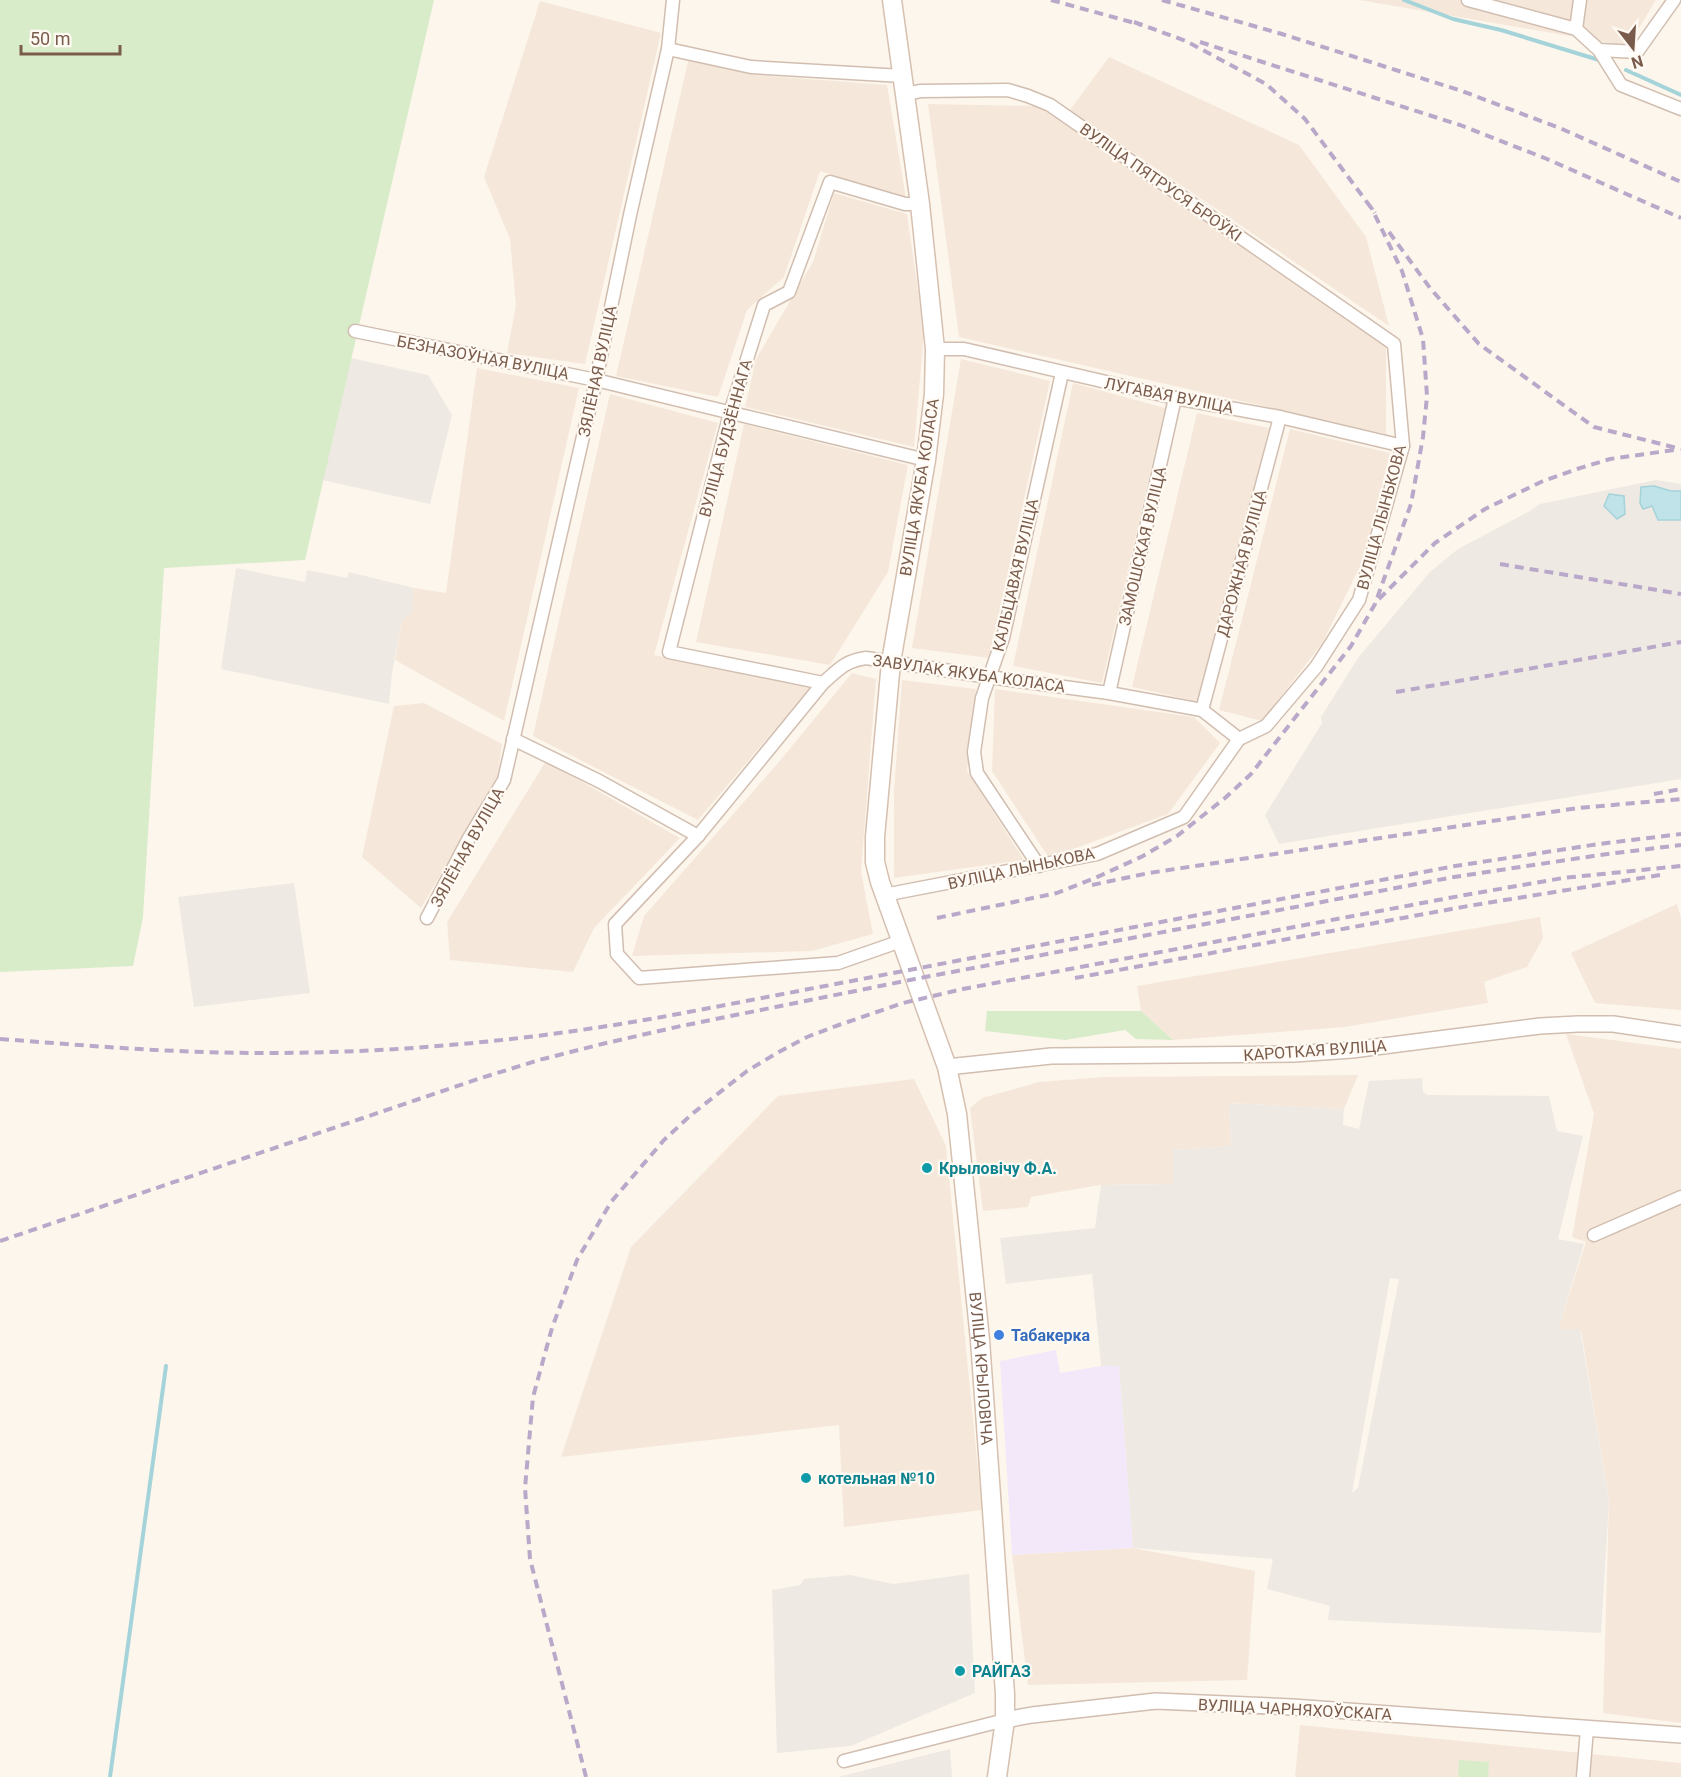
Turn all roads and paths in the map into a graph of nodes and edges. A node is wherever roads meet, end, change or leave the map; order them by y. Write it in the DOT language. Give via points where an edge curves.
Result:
graph roads {
  1 [pos="673,0"];
  2 [pos="892,0"];
  3 [pos="1468,0"];
  4 [pos="1580,0"];
  5 [pos="1674,0"];
  6 [pos="1576,29"];
  7 [pos="668,49"];
  8 [pos="1599,50"];
  9 [pos="903,85"];
  10 [pos="1681,109"];
  11 [pos="920,204"];
  12 [pos="355,331"];
  13 [pos="1394,344"];
  14 [pos="935,349"];
  15 [pos="1062,373"];
  16 [pos="596,380"];
  17 [pos="1175,398"];
  18 [pos="729,413"];
  19 [pos="1280,417"];
  20 [pos="1403,446"];
  21 [pos="926,460"];
  22 [pos="891,662"];
  23 [pos="989,677"];
  24 [pos="823,683"];
  25 [pos="1109,693"];
  26 [pos="1202,710"];
  27 [pos="1239,739"];
  28 [pos="513,740"];
  29 [pos="698,836"];
  30 [pos="1039,866"];
  31 [pos="884,895"];
  32 [pos="426,918"];
  33 [pos="901,941"];
  34 [pos="912,969"];
  35 [pos="1681,1034"];
  36 [pos="947,1067"];
  37 [pos="1681,1197"];
  38 [pos="1594,1235"];
  39 [pos="1005,1720"];
  40 [pos="1587,1729"];
  41 [pos="1681,1735"];
  42 [pos="844,1761"];
  43 [pos="997,1777"];
  44 [pos="1583,1777"];
  1 -- 7 [label="street, ЗЯЛЁНАЯ ВУЛІЦА"];
  2 -- 9 [label="main road, ВУЛІЦА ЯКУБА КОЛАСА"];
  3 -- 6 [label="street"];
  4 -- 6 [label="street"];
  5 -- 8 [label="street" via="1637,51"];
  6 -- 8 [label="street"];
  7 -- 9 [label="street, ВУЛІЦА ПЯТРУСЯ БРОЎКІ" via="751,68"];
  7 -- 16 [label="street, ЗЯЛЁНАЯ ВУЛІЦА"];
  8 -- 10 [label="street" via="1621,85"];
  9 -- 11 [label="main road, ВУЛІЦА ЯКУБА КОЛАСА"];
  9 -- 13 [label="street, ВУЛІЦА ПЯТРУСЯ БРОЎКІ" via="921,91 1008,90 1050,105"];
  11 -- 14 [label="main road, ВУЛІЦА ЯКУБА КОЛАСА"];
  11 -- 18 [label="street, ВУЛІЦА БУДЗЁННАГА" via="905,204 830,182 789,292 764,305"];
  12 -- 16 [label="street, БЕЗНАЗОЎНАЯ ВУЛІЦА"];
  13 -- 20 [label="street, ВУЛІЦА ЛЫНЬКОВА"];
  14 -- 15 [label="street, ЛУГАВАЯ ВУЛІЦА" via="964,349"];
  14 -- 21 [label="main road, ВУЛІЦА ЯКУБА КОЛАСА"];
  15 -- 17 [label="street, ЛУГАВАЯ ВУЛІЦА"];
  15 -- 23 [label="street, КАЛЬЦАВАЯ ВУЛІЦА" via="1003,638"];
  16 -- 18 [label="street, БЕЗНАЗОЎНАЯ ВУЛІЦА"];
  16 -- 28 [label="street, ЗЯЛЁНАЯ ВУЛІЦА"];
  17 -- 19 [label="street, ЛУГАВАЯ ВУЛІЦА"];
  17 -- 25 [label="street, ЗАМОШСКАЯ ВУЛІЦА"];
  18 -- 21 [label="street, БЕЗНАЗОЎНАЯ ВУЛІЦА"];
  18 -- 24 [label="street, ВУЛІЦА БУДЗЁННАГА" via="669,652"];
  19 -- 20 [label="street, ЛУГАВАЯ ВУЛІЦА"];
  19 -- 26 [label="street, ДАРОЖНАЯ ВУЛІЦА"];
  20 -- 27 [label="street, ВУЛІЦА ЛЫНЬКОВА" via="1359,600 1316,667 1266,726"];
  21 -- 22 [label="main road, ВУЛІЦА ЯКУБА КОЛАСА"];
  22 -- 23 [label="street, ЗАВУЛАК ЯКУБА КОЛАСА"];
  22 -- 24 [label="street, ЗАВУЛАК ЯКУБА КОЛАСА" via="852,660"];
  22 -- 31 [label="main road, ВУЛІЦА ЯКУБА КОЛАСА" via="875,837 875,862"];
  23 -- 25 [label="street, ЗАВУЛАК ЯКУБА КОЛАСА"];
  23 -- 30 [label="street, КАЛЬЦАВАЯ ВУЛІЦА" via="974,752 977,773"];
  24 -- 29 [label="street, ЗАВУЛАК ЯКУБА КОЛАСА"];
  25 -- 26 [label="street, ЗАВУЛАК ЯКУБА КОЛАСА"];
  26 -- 27 [label="street, ЗАВУЛАК ЯКУБА КОЛАСА"];
  27 -- 30 [label="street, ВУЛІЦА ЛЫНЬКОВА" via="1184,817 1097,854"];
  28 -- 29 [label="street" via="599,781"];
  28 -- 32 [label="street, ЗЯЛЁНАЯ ВУЛІЦА" via="504,780"];
  29 -- 33 [label="street, ЗАВУЛАК ЯКУБА КОЛАСА" via="615,924 617,954 639,978 838,963"];
  30 -- 31 [label="street, ВУЛІЦА ЛЫНЬКОВА"];
  31 -- 33 [label="main road, ВУЛІЦА ЯКУБА КОЛАСА"];
  33 -- 34 [label="main road, ВУЛІЦА ЯКУБА КОЛАСА"];
  34 -- 36 [label="main road, ВУЛІЦА КРЫЛОВІЧА"];
  35 -- 36 [label="street, КАРОТКАЯ ВУЛІЦА" via="1613,1024 1578,1024 1352,1050 1051,1056"];
  36 -- 39 [label="main road, ВУЛІЦА КРЫЛОВІЧА" via="957,1114 980,1340"];
  37 -- 38 [label="street"];
  39 -- 40 [label="street, ВУЛІЦА ЧАРНЯХОЎСКАГА" via="1156,1701"];
  39 -- 42 [label="street"];
  39 -- 43 [label="main road, ВУЛІЦА КРЫЛОВІЧА"];
  40 -- 41 [label="street, ВУЛІЦА ЧАРНЯХОЎСКАГА"];
  40 -- 44 [label="street"];
}
